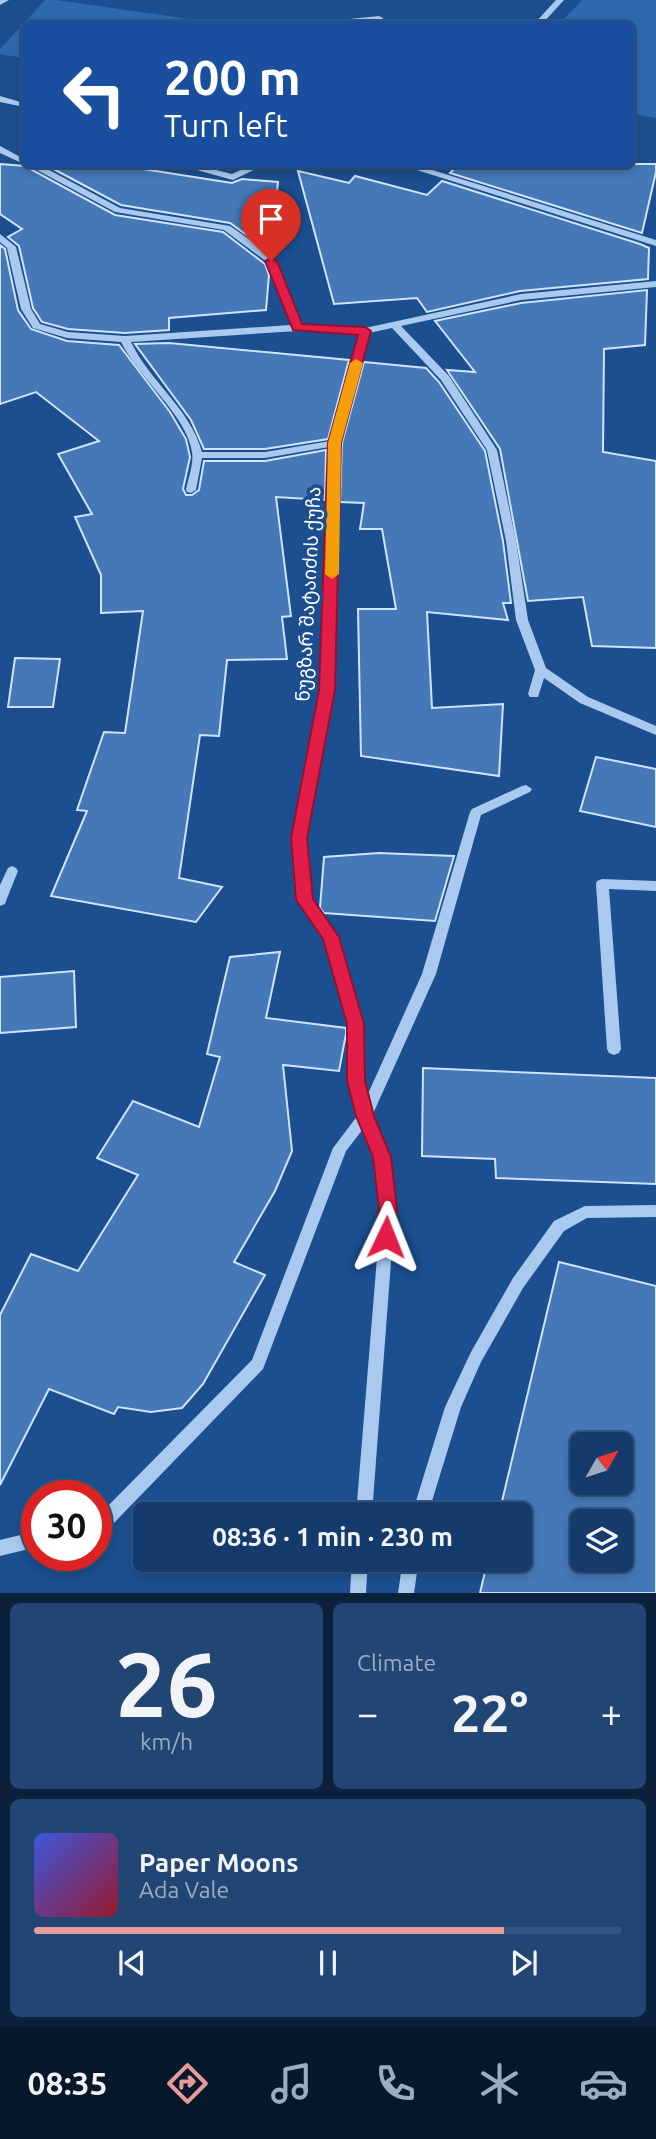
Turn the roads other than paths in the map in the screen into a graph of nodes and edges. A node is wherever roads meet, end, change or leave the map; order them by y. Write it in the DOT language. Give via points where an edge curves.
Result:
graph roads {
  1 [pos="5,0"];
  2 [pos="560,0"];
  3 [pos="0,3"];
  4 [pos="379,18"];
  5 [pos="350,21"];
  6 [pos="541,21"];
  7 [pos="0,99"];
  8 [pos="21,104"];
  9 [pos="0,149"];
  10 [pos="21,160"];
  11 [pos="37,168"];
  12 [pos="196,168"];
  13 [pos="253,168"];
  14 [pos="415,168"];
  15 [pos="0,237"];
  16 [pos="656,243"];
  17 [pos="656,284"];
  18 [pos="395,324"];
  19 [pos="297,328"];
  20 [pos="365,331"];
  21 [pos="125,338"];
  22 [pos="334,443"];
  23 [pos="197,455"];
  24 [pos="191,490"];
  25 [pos="541,670"];
  26 [pos="534,694"];
  27 [pos="656,731"];
  28 [pos="526,789"];
  29 [pos="12,871"];
  30 [pos="656,886"];
  31 [pos="0,901"];
  32 [pos="614,1049"];
  33 [pos="365,1116"];
  34 [pos="656,1211"];
  35 [pos="365,1502"];
  36 [pos="424,1502"];
  37 [pos="112,1513"];
  38 [pos="21,1542"];
  39 [pos="0,1548"];
  40 [pos="359,1572"];
  41 [pos="409,1572"];
  42 [pos="358,1593"];
  43 [pos="406,1593"];
  1 -- 3 [label="street"];
  2 -- 6 [label="street"];
  4 -- 5 [label="street"];
  7 -- 8 [label="street"];
  9 -- 10 [label="street"];
  11 -- 19 [label="street" via="118,211 227,228 271,261"];
  12 -- 13 [label="street" via="233,177"];
  14 -- 16 [label="street"];
  15 -- 21 [label="street" via="11,247 26,309 36,326 67,335"];
  17 -- 18 [label="street" via="521,297"];
  18 -- 20 [label="street"];
  18 -- 25 [label="street" via="445,378 492,450 522,620"];
  19 -- 20 [label="street"];
  19 -- 21 [label="street"];
  20 -- 22 [label="street, ნუგზარ შატაიძის ქუჩა"];
  21 -- 23 [label="street" via="131,356 193,436"];
  22 -- 23 [label="street" via="265,455"];
  22 -- 33 [label="street, ნუგზარ შატაიძის ქუჩა" via="327,690 299,838 304,900 331,937 356,1024 356,1081"];
  23 -- 24 [label="street"];
  25 -- 26 [label="street"];
  25 -- 27 [label="street" via="584,700"];
  28 -- 33 [label="street" via="476,812 429,974"];
  29 -- 31 [label="street"];
  30 -- 32 [label="street" via="602,884"];
  33 -- 35 [label="street, ნუგზარ შატაიძის ქუჩა" via="382,1157 388,1209"];
  33 -- 37 [label="street" via="340,1148 258,1364"];
  34 -- 36 [label="street" via="585,1212 559,1226 518,1283 476,1357 453,1407"];
  38 -- 39 [label="street"];
  40 -- 42 [label="street"];
  41 -- 43 [label="street"];
}
